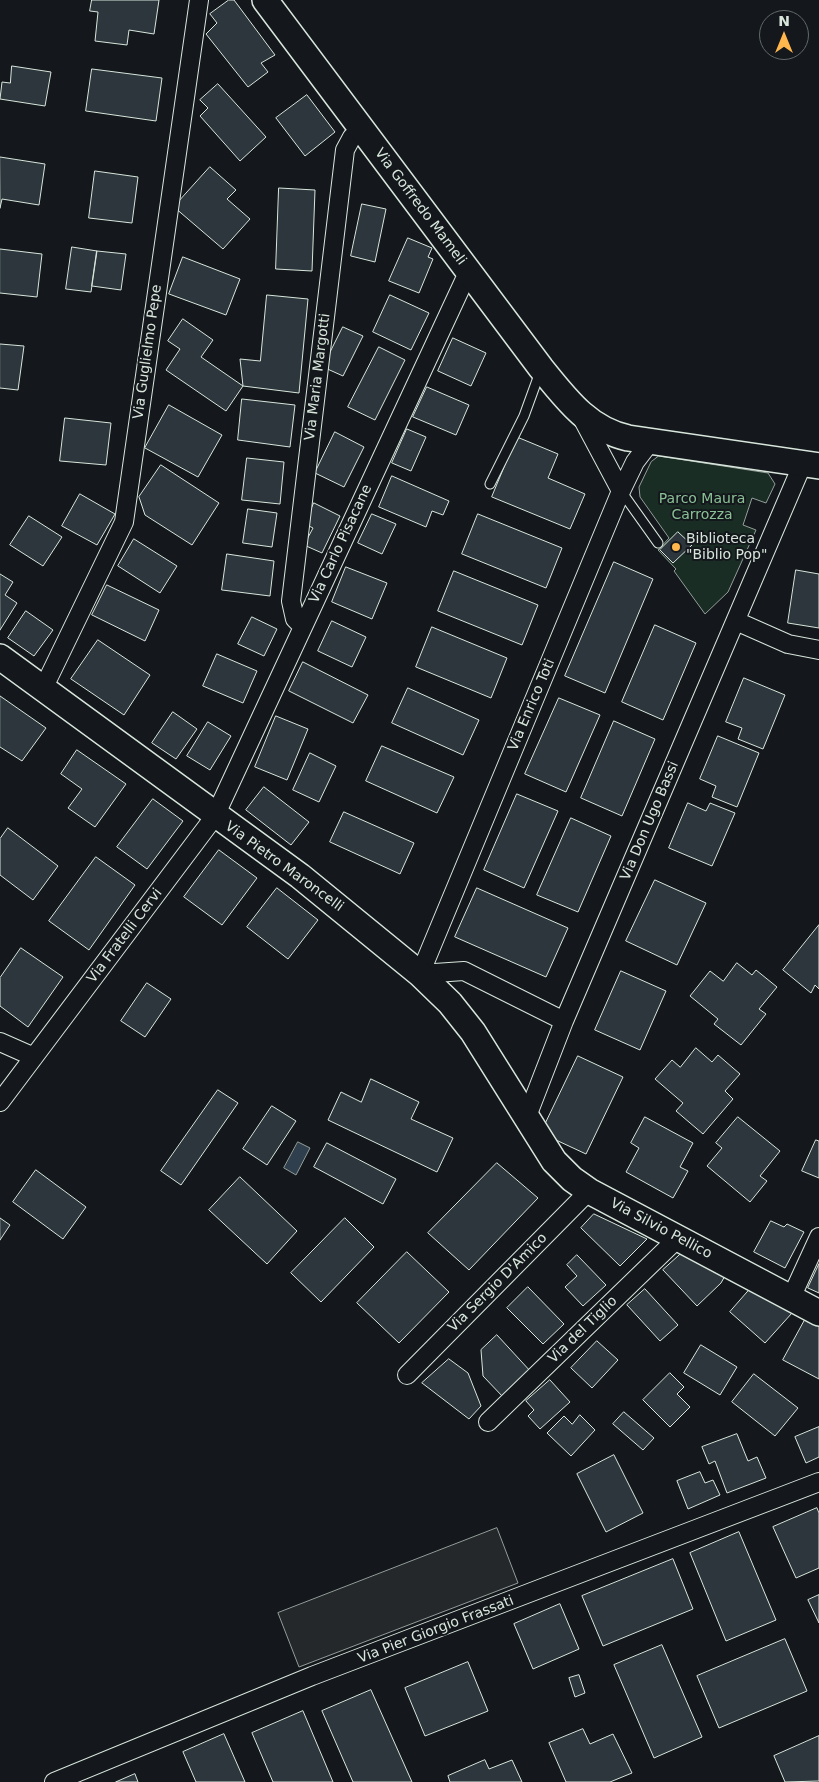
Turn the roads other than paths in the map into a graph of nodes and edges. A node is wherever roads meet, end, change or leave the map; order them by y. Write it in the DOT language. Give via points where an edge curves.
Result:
graph roads {
  1 [pos="199,0"];
  2 [pos="265,0"];
  3 [pos="362,130"];
  4 [pos="472,275"];
  5 [pos="542,368"];
  6 [pos="578,412"];
  7 [pos="651,441"];
  8 [pos="811,465"];
  9 [pos="490,484"];
  10 [pos="621,491"];
  11 [pos="658,543"];
  12 [pos="736,621"];
  13 [pos="303,627"];
  14 [pos="819,650"];
  15 [pos="0,657"];
  16 [pos="44,688"];
  17 [pos="215,816"];
  18 [pos="420,974"];
  19 [pos="564,1021"];
  20 [pos="0,1042"];
  21 [pos="34,1057"];
  22 [pos="0,1102"];
  23 [pos="526,1118"];
  24 [pos="589,1191"];
  25 [pos="678,1238"];
  26 [pos="819,1238"];
  27 [pos="791,1298"];
  28 [pos="819,1312"];
  29 [pos="408,1374"];
  30 [pos="488,1422"];
  31 [pos="819,1482"];
  32 [pos="54,1782"];
  1 -- 16 [label="street, Via Guglielmo Pepe" via="124,522"];
  2 -- 3 [label="street, Via Goffredo Mameli"];
  3 -- 4 [label="street, Via Goffredo Mameli"];
  3 -- 13 [label="street, Via Maria Margotti" via="352,137 345,150 291,601 295,619"];
  4 -- 5 [label="street, Via Goffredo Mameli"];
  4 -- 13 [label="street, Via Carlo Pisacane" via="464,281"];
  5 -- 6 [label="street, Via Goffredo Mameli"];
  5 -- 9 [label="lane" via="524,416"];
  6 -- 7 [label="street, Via Goffredo Mameli" via="606,431"];
  6 -- 10 [label="street, Via Goffredo Mameli"];
  7 -- 8 [label="street, Via Goffredo Mameli"];
  7 -- 10 [label="street, Via Enrico Toti"];
  8 -- 12 [label="street, Via Don Ugo Bassi"];
  10 -- 11 [label="lane"];
  10 -- 18 [label="street, Via Enrico Toti"];
  12 -- 14 [label="street" via="788,644"];
  12 -- 19 [label="street, Via Don Ugo Bassi"];
  13 -- 17 [label="street, Via Carlo Pisacane"];
  15 -- 16 [label="street, Via Pietro Maroncelli"];
  16 -- 17 [label="street, Via Pietro Maroncelli"];
  17 -- 18 [label="street, Via Pietro Maroncelli" via="300,876"];
  17 -- 21 [label="street, Via Fratelli Cervi"];
  18 -- 19 [label="street" via="464,970"];
  18 -- 23 [label="street, Via Pietro Maroncelli" via="473,1032"];
  19 -- 23 [label="street, Via Don Ugo Bassi"];
  20 -- 21 [label="street"];
  21 -- 22 [label="street, Via Fratelli Cervi"];
  23 -- 24 [label="street, Via Silvio Pellico" via="554,1161"];
  24 -- 25 [label="street, Via Silvio Pellico"];
  24 -- 29 [label="street, Via Sergio D'Amico"];
  25 -- 27 [label="street, Via Silvio Pellico"];
  25 -- 30 [label="street, Via del Tiglio"];
  26 -- 27 [label="street"];
  27 -- 28 [label="street, Via Silvio Pellico"];
  31 -- 32 [label="street, Via Pier Giorgio Frassati" via="312,1676"];
}
